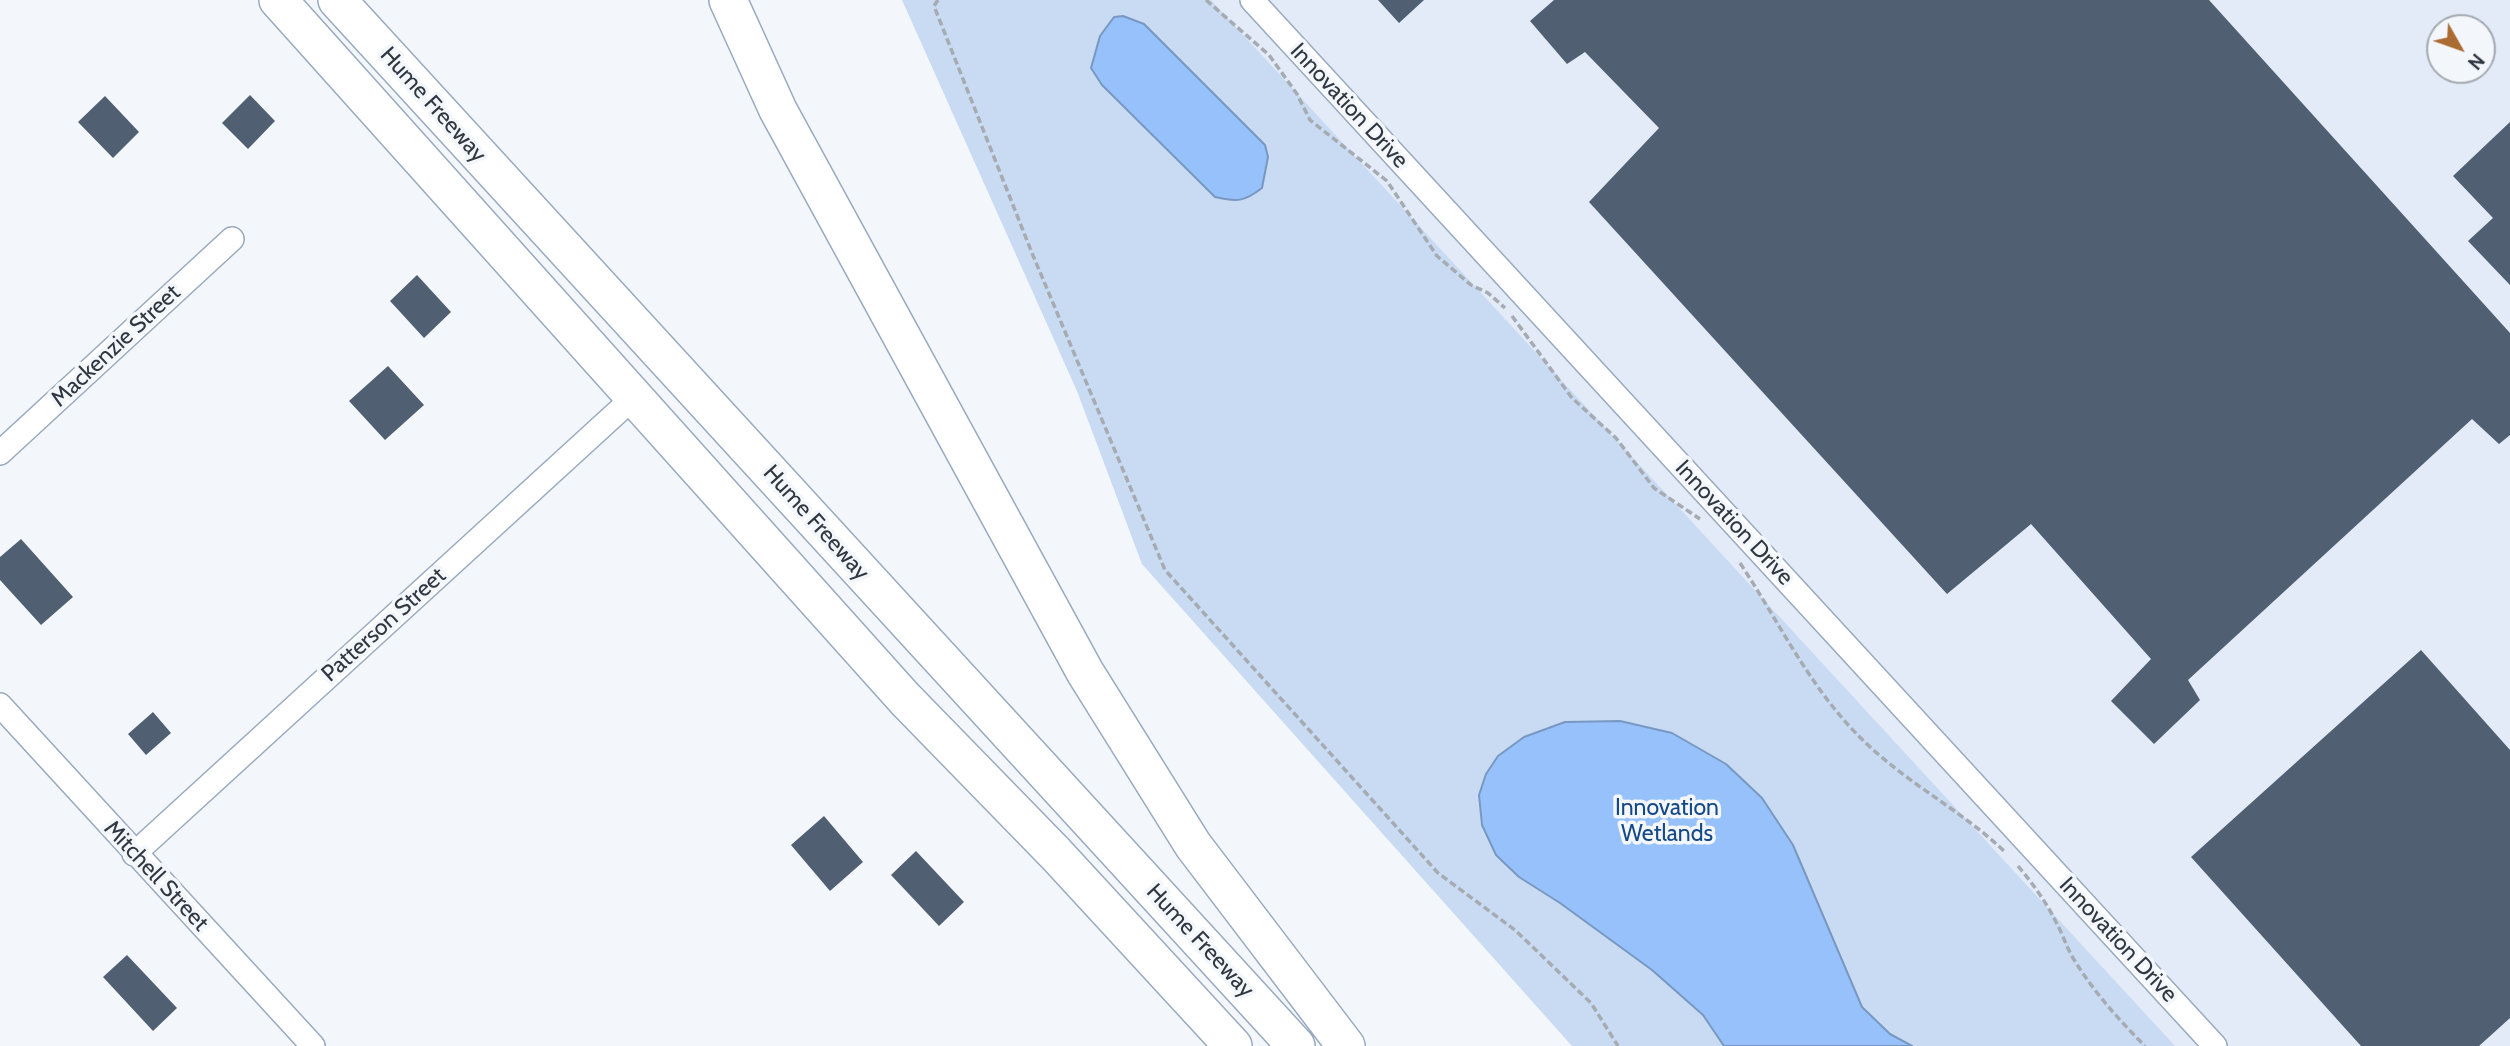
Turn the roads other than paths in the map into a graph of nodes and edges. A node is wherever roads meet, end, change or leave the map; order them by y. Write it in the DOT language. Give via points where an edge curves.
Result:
graph roads {
  1 [pos="258,0"];
  2 [pos="278,0"];
  3 [pos="337,0"];
  4 [pos="701,0"];
  5 [pos="728,0"];
  6 [pos="1252,0"];
  7 [pos="362,93"];
  8 [pos="778,110"];
  9 [pos="232,239"];
  10 [pos="634,397"];
  11 [pos="0,453"];
  12 [pos="0,705"];
  13 [pos="134,854"];
  14 [pos="313,1046"];
  15 [pos="1233,1046"];
  16 [pos="1296,1046"];
  17 [pos="1346,1046"];
  18 [pos="2215,1046"];
  1 -- 7 [label="highway"];
  2 -- 7 [label="highway, Hume Freeway"];
  3 -- 16 [label="highway, Hume Freeway"];
  4 -- 8 [label="highway"];
  5 -- 8 [label="highway"];
  6 -- 18 [label="street, Innovation Drive"];
  7 -- 10 [label="highway, Hume Freeway"];
  8 -- 17 [label="highway" via="1085,672 1193,845"];
  9 -- 11 [label="street, Mackenzie Street"];
  10 -- 13 [label="street, Patterson Street"];
  10 -- 15 [label="highway, Hume Freeway" via="905,699"];
  12 -- 13 [label="street, Mitchell Street"];
  13 -- 14 [label="street, Mitchell Street"];
}
